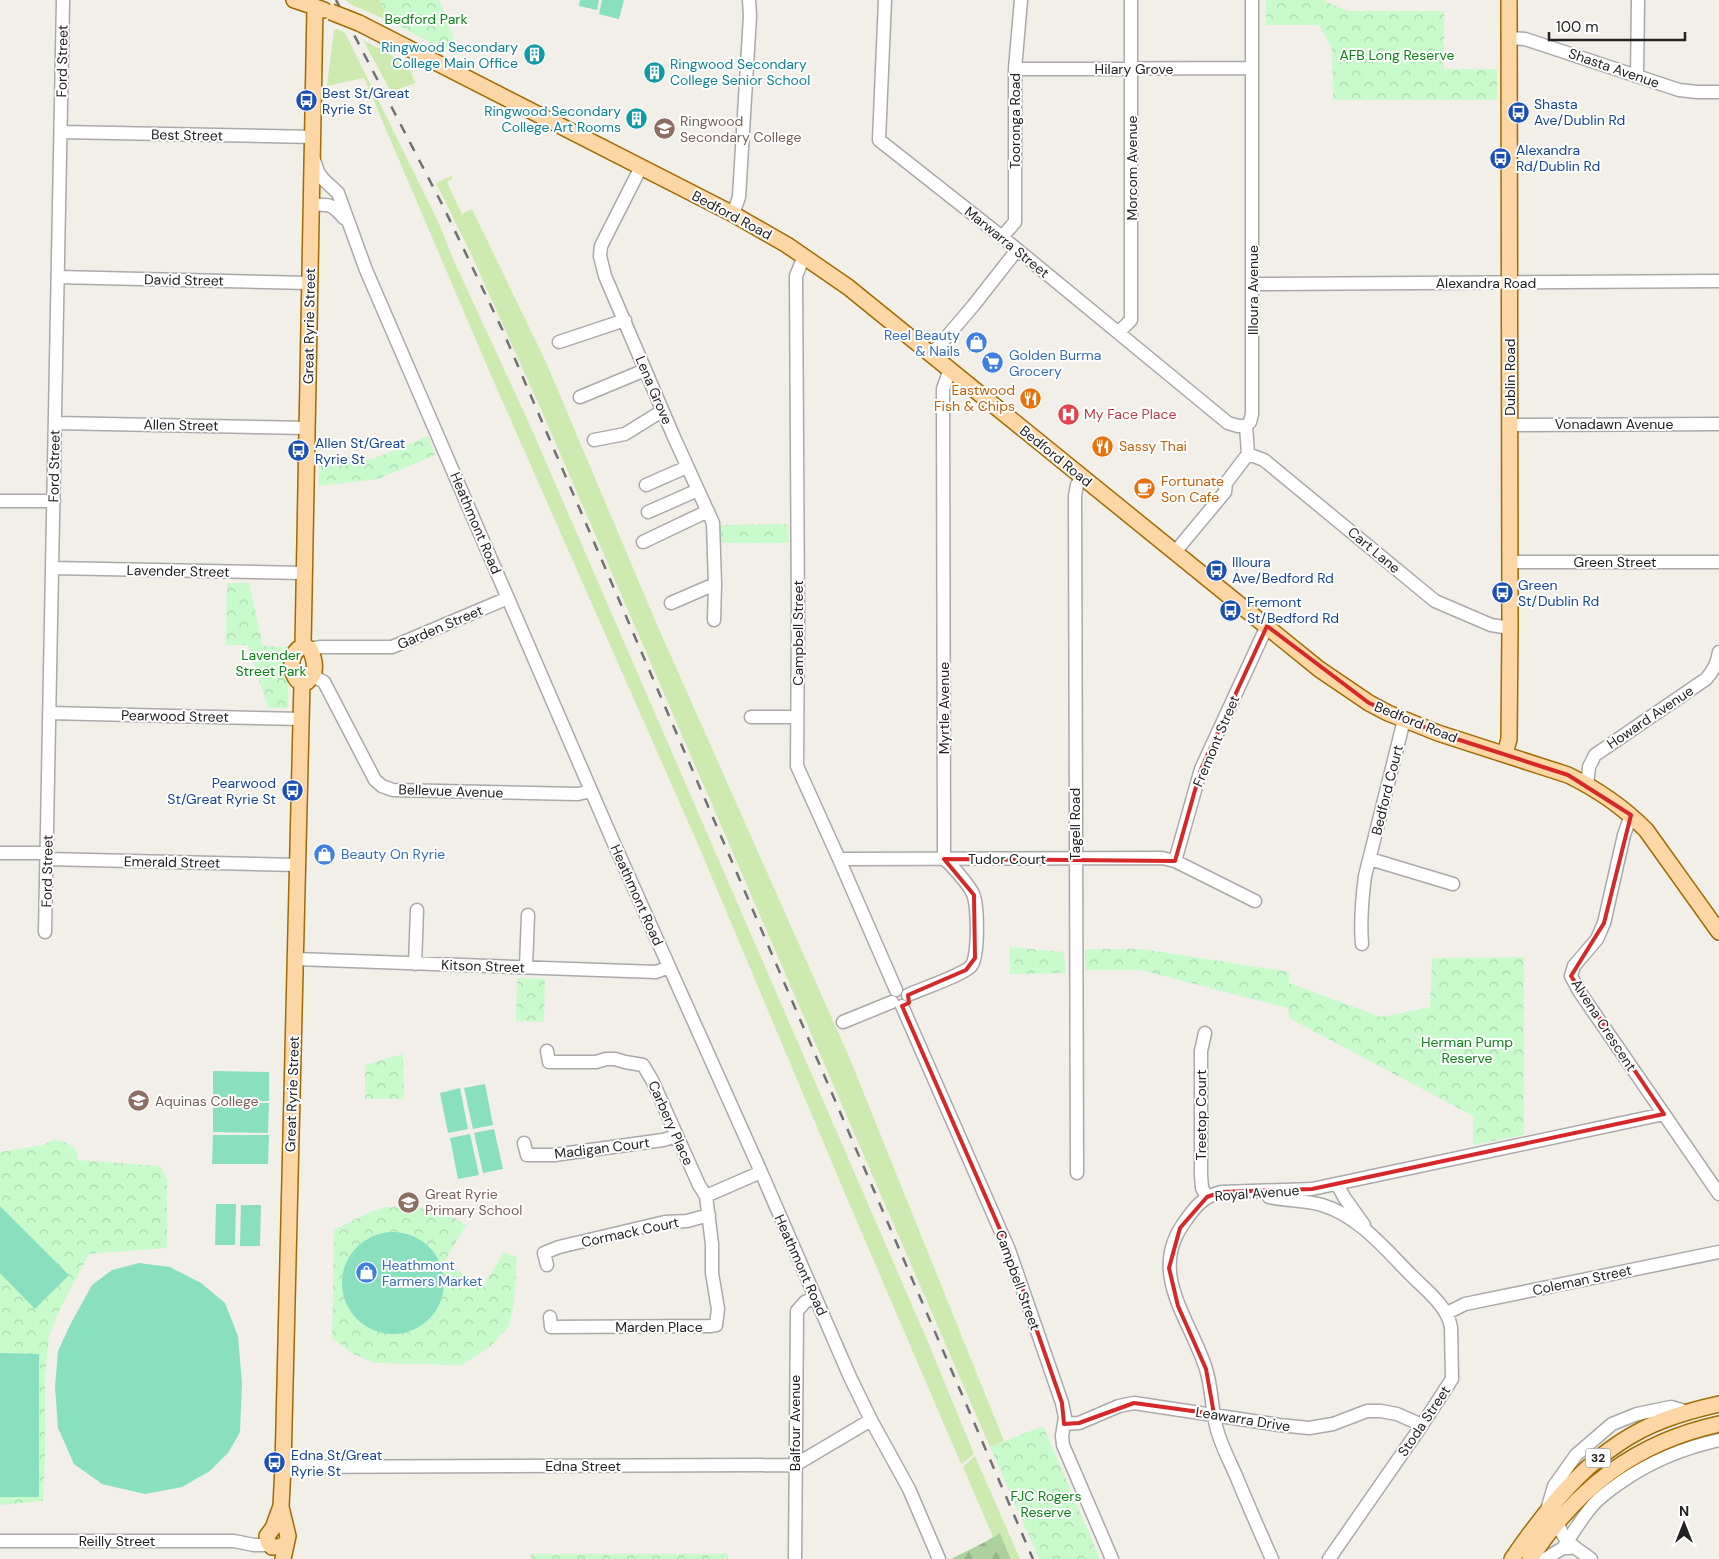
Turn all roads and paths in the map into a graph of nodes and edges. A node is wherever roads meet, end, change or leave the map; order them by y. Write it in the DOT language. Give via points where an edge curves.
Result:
graph roads {
  1 [pos="63,0"];
  2 [pos="294,0"];
  3 [pos="749,0"];
  4 [pos="885,0"];
  5 [pos="1021,0"];
  6 [pos="1131,0"];
  7 [pos="1252,0"];
  8 [pos="1509,0"];
  9 [pos="1638,0"];
  10 [pos="316,6"];
  11 [pos="1509,38"];
  12 [pos="1252,68"];
  13 [pos="1015,69"];
  14 [pos="1132,69"];
  15 [pos="1637,76"];
  16 [pos="1719,92"];
  17 [pos="62,132"];
  18 [pos="313,137"];
  19 [pos="312,155"];
  20 [pos="641,167"];
  21 [pos="311,205"];
  22 [pos="733,214"];
  23 [pos="348,224"];
  24 [pos="1002,237"];
  25 [pos="1017,250"];
  26 [pos="804,256"];
  27 [pos="58,277"];
  28 [pos="1719,281"];
  29 [pos="310,282"];
  30 [pos="1510,283"];
  31 [pos="1253,284"];
  32 [pos="625,320"];
  33 [pos="1119,332"];
  34 [pos="559,342"];
  35 [pos="932,354"];
  36 [pos="950,368"];
  37 [pos="646,370"];
  38 [pos="580,397"];
  39 [pos="662,410"];
  40 [pos="55,423"];
  41 [pos="1719,424"];
  42 [pos="1509,425"];
  43 [pos="1246,426"];
  44 [pos="307,428"];
  45 [pos="594,440"];
  46 [pos="1248,454"];
  47 [pos="687,467"];
  48 [pos="1082,477"];
  49 [pos="646,486"];
  50 [pos="698,490"];
  51 [pos="0,501"];
  52 [pos="54,501"];
  53 [pos="708,511"];
  54 [pos="648,512"];
  55 [pos="643,542"];
  56 [pos="1175,552"];
  57 [pos="1510,562"];
  58 [pos="1719,562"];
  59 [pos="53,568"];
  60 [pos="304,573"];
  61 [pos="715,584"];
  62 [pos="508,598"];
  63 [pos="671,603"];
  64 [pos="714,620"];
  65 [pos="1266,626"];
  66 [pos="1510,628"];
  67 [pos="307,648"];
  68 [pos="1719,652"];
  69 [pos="308,679"];
  70 [pos="50,713"];
  71 [pos="751,717"];
  72 [pos="798,717"];
  73 [pos="301,719"];
  74 [pos="1404,720"];
  75 [pos="1505,754"];
  76 [pos="1588,785"];
  77 [pos="591,791"];
  78 [pos="1632,815"];
  79 [pos="0,853"];
  80 [pos="47,856"];
  81 [pos="839,859"];
  82 [pos="944,859"];
  83 [pos="1075,859"];
  84 [pos="1370,859"];
  85 [pos="1175,861"];
  86 [pos="297,865"];
  87 [pos="1453,884"];
  88 [pos="1255,901"];
  89 [pos="417,910"];
  90 [pos="528,915"];
  91 [pos="45,932"];
  92 [pos="1719,932"];
  93 [pos="1362,944"];
  94 [pos="296,960"];
  95 [pos="415,964"];
  96 [pos="526,967"];
  97 [pos="669,967"];
  98 [pos="900,998"];
  99 [pos="843,1022"];
  100 [pos="1205,1033"];
  101 [pos="547,1051"];
  102 [pos="1664,1114"];
  103 [pos="677,1136"];
  104 [pos="526,1154"];
  105 [pos="761,1172"];
  106 [pos="1077,1173"];
  107 [pos="1337,1184"];
  108 [pos="1257,1192"];
  109 [pos="1719,1194"];
  110 [pos="706,1196"];
  111 [pos="1207,1197"];
  112 [pos="709,1214"];
  113 [pos="1369,1234"];
  114 [pos="1719,1252"];
  115 [pos="547,1265"];
  116 [pos="815,1297"];
  117 [pos="1447,1313"];
  118 [pos="551,1327"];
  119 [pos="1719,1404"];
  120 [pos="1214,1414"];
  121 [pos="871,1420"];
  122 [pos="1064,1424"];
  123 [pos="1719,1424"];
  124 [pos="1422,1425"];
  125 [pos="1719,1440"];
  126 [pos="795,1465"];
  127 [pos="283,1467"];
  128 [pos="1552,1516"];
  129 [pos="0,1541"];
  130 [pos="276,1541"];
  131 [pos="1568,1546"];
  132 [pos="284,1559"];
  133 [pos="795,1559"];
  134 [pos="940,1559"];
  135 [pos="1112,1559"];
  136 [pos="1272,1559"];
  137 [pos="1329,1559"];
  138 [pos="1512,1559"];
  139 [pos="1530,1559"];
  140 [pos="1545,1559"];
  141 [pos="1591,1559"];
  1 -- 17 [label="street, Ford Street"];
  2 -- 10 [label="main road, Bedford Road"];
  3 -- 22 [label="street" via="739,197"];
  4 -- 24 [label="street, Marwarra Street" via="878,140"];
  5 -- 13 [label="street, Tooronga Road"];
  6 -- 14 [label="street, Morcom Avenue"];
  7 -- 12 [label="street, Illoura Avenue"];
  8 -- 11 [label="main road, Dublin Road"];
  9 -- 15 [label="street"];
  10 -- 18 [label="main road, Great Ryrie Street"];
  10 -- 20 [label="main road, Bedford Road, bridge" via="359,23"];
  11 -- 15 [label="street, Shasta Avenue" via="1525,39"];
  11 -- 30 [label="main road, Dublin Road"];
  12 -- 14 [label="street, Hilary Grove"];
  12 -- 31 [label="street, Illoura Avenue"];
  13 -- 14 [label="street, Hilary Grove"];
  13 -- 24 [label="street, Tooronga Road" via="1015,222"];
  14 -- 33 [label="street, Morcom Avenue" via="1131,320"];
  15 -- 16 [label="street, Shasta Avenue" via="1679,90"];
  17 -- 18 [label="street, Best Street"];
  17 -- 27 [label="street, Ford Street"];
  18 -- 19 [label="main road, Great Ryrie Street"];
  19 -- 21 [label="main road, Great Ryrie Street"];
  19 -- 23 [label="street, Heathmont Road" via="318,172 338,193"];
  20 -- 22 [label="main road, Bedford Road"];
  20 -- 32 [label="street, Lena Grove" via="601,246 600,256 606,276"];
  21 -- 23 [label="street, Heathmont Road" via="330,204"];
  21 -- 29 [label="main road, Great Ryrie Street"];
  22 -- 26 [label="main road, Bedford Road"];
  23 -- 62 [label="street, Heathmont Road"];
  24 -- 25 [label="street, Marwarra Street"];
  25 -- 33 [label="street, Marwarra Street"];
  25 -- 35 [label="street"];
  26 -- 35 [label="main road, Bedford Road"];
  26 -- 72 [label="street, Campbell Street" via="796,276"];
  27 -- 29 [label="street, David Street"];
  27 -- 40 [label="street, Ford Street"];
  28 -- 30 [label="street, Alexandra Road"];
  29 -- 44 [label="main road, Great Ryrie Street"];
  30 -- 31 [label="street, Alexandra Road"];
  30 -- 42 [label="main road, Dublin Road"];
  31 -- 43 [label="street, Illoura Avenue" via="1252,414"];
  32 -- 34 [label="street"];
  32 -- 37 [label="street, Lena Grove"];
  33 -- 43 [label="street, Marwarra Street" via="1228,423"];
  35 -- 36 [label="main road, Bedford Road"];
  36 -- 48 [label="main road, Bedford Road"];
  36 -- 82 [label="street, Myrtle Avenue" via="943,389"];
  37 -- 38 [label="street"];
  37 -- 39 [label="street, Lena Grove"];
  39 -- 45 [label="street" via="625,434"];
  39 -- 47 [label="street, Lena Grove"];
  40 -- 44 [label="street, Allen Street"];
  40 -- 52 [label="street, Ford Street"];
  41 -- 42 [label="street, Vonadawn Avenue"];
  42 -- 57 [label="main road, Dublin Road"];
  43 -- 46 [label="street, Illoura Avenue"];
  44 -- 60 [label="main road, Great Ryrie Street"];
  46 -- 56 [label="street" via="1226,483 1225,492"];
  46 -- 66 [label="street, Cart Lane" via="1264,460 1435,601 1491,624"];
  47 -- 49 [label="street"];
  47 -- 50 [label="street, Lena Grove"];
  48 -- 56 [label="main road, Bedford Road"];
  48 -- 83 [label="street, Tagell Road" via="1075,496"];
  50 -- 53 [label="street, Lena Grove"];
  50 -- 54 [label="street"];
  51 -- 52 [label="street"];
  52 -- 59 [label="street, Ford Street"];
  53 -- 55 [label="street"];
  53 -- 61 [label="street, Lena Grove" via="713,523"];
  56 -- 65 [label="main road, Bedford Road"];
  57 -- 58 [label="street, Green Street"];
  57 -- 66 [label="main road, Dublin Road"];
  59 -- 60 [label="street, Lavender Street"];
  59 -- 70 [label="street, Ford Street"];
  60 -- 67 [label="main road, Great Ryrie Street"];
  61 -- 63 [label="street"];
  61 -- 64 [label="street, Lena Grove"];
  62 -- 67 [label="street, Garden Street" via="392,647"];
  62 -- 77 [label="street, Heathmont Road"];
  65 -- 74 [label="main road, Bedford Road" via="1319,669 1369,703"];
  65 -- 85 [label="street, Fremont Street" via="1201,769"];
  66 -- 75 [label="main road, Dublin Road" via="1509,739"];
  67 -- 69 [label="main road" via="315,662"];
  67 -- 69 [label="main road" via="295,652 292,664 297,680"];
  68 -- 76 [label="street, Howard Avenue" via="1717,664 1706,679 1595,755 1589,767"];
  69 -- 73 [label="main road, Great Ryrie Street"];
  69 -- 77 [label="street, Bellevue Avenue" via="324,682 375,780 382,786 393,790 578,794"];
  70 -- 73 [label="street, Pearwood Street"];
  70 -- 80 [label="street, Ford Street"];
  71 -- 72 [label="street"];
  72 -- 81 [label="street, Campbell Street" via="797,766"];
  73 -- 86 [label="main road, Great Ryrie Street"];
  74 -- 75 [label="main road, Bedford Road"];
  74 -- 84 [label="street, Bedford Court"];
  75 -- 76 [label="main road, Bedford Road"];
  76 -- 78 [label="main road, Bedford Road"];
  77 -- 97 [label="street, Heathmont Road"];
  78 -- 92 [label="main road, Bedford Road" via="1657,844"];
  78 -- 102 [label="street, Alvena Crescent" via="1624,835 1604,923 1597,940 1574,966 1571,976"];
  79 -- 80 [label="street, Emerald Street"];
  80 -- 86 [label="street, Emerald Street"];
  80 -- 91 [label="street, Ford Street"];
  81 -- 82 [label="street, Tudor Court"];
  81 -- 98 [label="street, Campbell Street"];
  82 -- 83 [label="street, Tudor Court"];
  82 -- 98 [label="street" via="952,864 974,895 975,958 966,970"];
  83 -- 85 [label="street, Tudor Court" via="1162,858"];
  83 -- 106 [label="street, Tagell Road"];
  84 -- 87 [label="street"];
  84 -- 93 [label="street, Bedford Court" via="1362,895"];
  85 -- 88 [label="street, Tudor Court"];
  86 -- 94 [label="main road, Great Ryrie Street"];
  89 -- 95 [label="street"];
  90 -- 96 [label="street"];
  94 -- 95 [label="street, Kitson Street"];
  94 -- 127 [label="main road, Great Ryrie Street"];
  95 -- 96 [label="street, Kitson Street"];
  96 -- 97 [label="street, Kitson Street" via="656,972"];
  97 -- 105 [label="street, Heathmont Road"];
  98 -- 99 [label="street"];
  98 -- 122 [label="street, Campbell Street" via="1009,1250 1062,1403"];
  100 -- 111 [label="street, Treetop Court" via="1201,1051 1201,1176"];
  101 -- 103 [label="street, Carbery Place" via="550,1062 615,1059 643,1065"];
  102 -- 107 [label="street, Royal Avenue"];
  102 -- 109 [label="street, Alvena Crescent"];
  103 -- 104 [label="street, Madigan Court" via="554,1155"];
  103 -- 110 [label="street, Carbery Place"];
  105 -- 110 [label="street"];
  105 -- 116 [label="street, Heathmont Road"];
  107 -- 108 [label="street, Royal Avenue"];
  107 -- 113 [label="street"];
  108 -- 111 [label="street, Royal Avenue" via="1221,1192"];
  108 -- 113 [label="street" via="1270,1198 1322,1205 1344,1215"];
  110 -- 112 [label="street"];
  111 -- 120 [label="street, Royal Avenue" via="1180,1228 1170,1250 1169,1268 1178,1306 1206,1369"];
  112 -- 115 [label="street, Cormack Court" via="559,1247 544,1253"];
  112 -- 118 [label="street, Marden Place" via="712,1273 718,1309 716,1325"];
  113 -- 117 [label="street"];
  114 -- 117 [label="street, Coleman Street" via="1465,1304"];
  116 -- 121 [label="street, Heathmont Road"];
  116 -- 126 [label="street, Balfour Avenue" via="797,1311"];
  117 -- 124 [label="street, Stoda Street" via="1452,1334 1452,1379"];
  119 -- 128 [label="main road, 32" via="1663,1420 1607,1451 1574,1481"];
  120 -- 122 [label="street, Leawarra Drive" via="1134,1403 1079,1423"];
  120 -- 124 [label="street, Leawarra Drive" via="1310,1428 1381,1411"];
  120 -- 136 [label="street, Royal Avenue" via="1219,1438"];
  121 -- 126 [label="street"];
  121 -- 134 [label="street, Heathmont Road" via="909,1489"];
  122 -- 135 [label="street, Campbell Street" via="1063,1445"];
  123 -- 128 [label="main road, 32" via="1676,1436 1635,1455"];
  124 -- 137 [label="street, Stoda Street"];
  125 -- 131 [label="street" via="1670,1454 1602,1495"];
  126 -- 127 [label="street, Edna Street"];
  126 -- 133 [label="street, Balfour Avenue"];
  127 -- 130 [label="main road, Great Ryrie Street"];
  128 -- 131 [label="street"];
  128 -- 138 [label="main road, 32"];
  128 -- 139 [label="main road, 32"];
  129 -- 130 [label="street, Reilly Street" via="234,1541 254,1545"];
  130 -- 132 [label="main road, Great Ryrie Street"];
  131 -- 140 [label="street"];
  131 -- 141 [label="street"];
}
